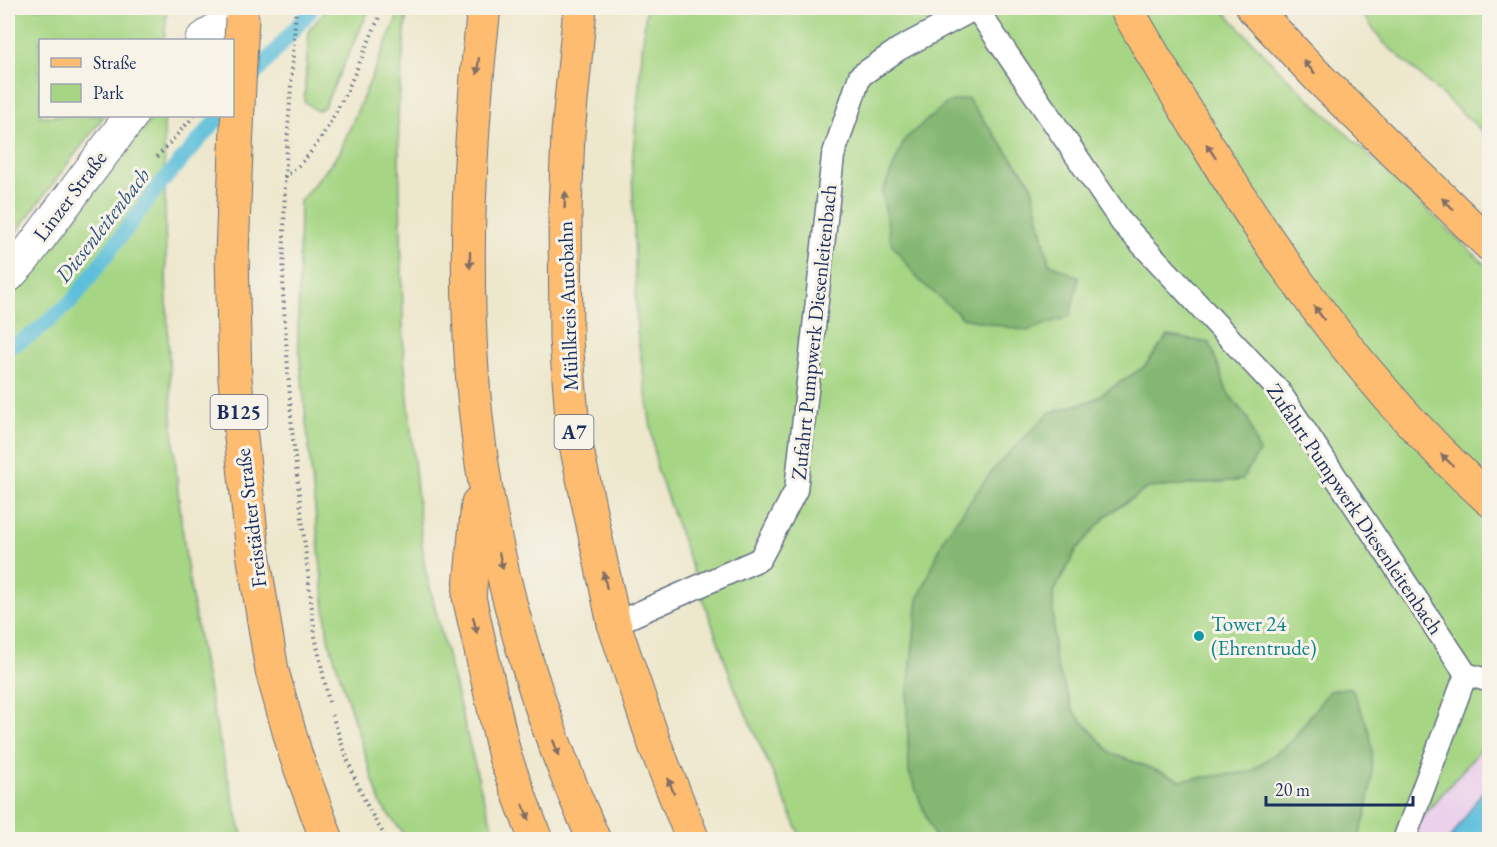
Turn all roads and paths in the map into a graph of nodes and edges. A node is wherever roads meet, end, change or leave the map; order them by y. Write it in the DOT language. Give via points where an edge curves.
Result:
graph roads {
  1 [pos="296,8"];
  2 [pos="383,8"];
  3 [pos="484,8"];
  4 [pos="580,8"];
  5 [pos="976,8"];
  6 [pos="1126,8"];
  7 [pos="1253,8"];
  8 [pos="243,13"];
  9 [pos="203,39"];
  10 [pos="130,117"];
  11 [pos="193,117"];
  12 [pos="236,150"];
  13 [pos="159,155"];
  14 [pos="285,178"];
  15 [pos="1490,245"];
  16 [pos="8,276"];
  17 [pos="482,462"];
  18 [pos="1490,500"];
  19 [pos="614,624"];
  20 [pos="1466,674"];
  21 [pos="1490,681"];
  22 [pos="327,840"];
  23 [pos="388,840"];
  24 [pos="536,840"];
  25 [pos="594,840"];
  26 [pos="693,840"];
  27 [pos="1404,840"];
  1 -- 14 [label="path"];
  2 -- 14 [label="path" via="336,110 311,152"];
  3 -- 17 [label="main road, one-way" via="470,199 470,310"];
  19 -- 4 [label="main road, Mühlkreis Autobahn / A7, one-way" via="573,431 566,339 565,201"];
  5 -- 19 [label="lane, Zufahrt Pumpwerk Diesenleitenbach" via="899,49 860,76 833,156 796,490 760,559"];
  5 -- 20 [label="lane, Zufahrt Pumpwerk Diesenleitenbach" via="1122,223 1279,391"];
  18 -- 6 [label="main road, one-way" via="1417,430 1331,329 1286,268"];
  15 -- 7 [label="main road, one-way"];
  8 -- 9 [label="street"];
  8 -- 12 [label="main road, B125, bridge"];
  10 -- 16 [label="street, Linzer Straße"];
  11 -- 13 [label="path"];
  12 -- 14 [label="path"];
  12 -- 22 [label="main road, Freistädter Straße / B125" via="232,255 235,379 253,553 272,671 296,756"];
  14 -- 23 [label="path" via="283,293 292,430 315,636 330,710 352,771"];
  17 -- 24 [label="main road, one-way" via="469,597 505,757"];
  17 -- 25 [label="main road, one-way" via="510,602 528,665 570,787"];
  26 -- 19 [label="main road, Mühlkreis Autobahn / A7, one-way" via="655,745"];
  20 -- 21 [label="lane"];
  20 -- 27 [label="lane"];
}
